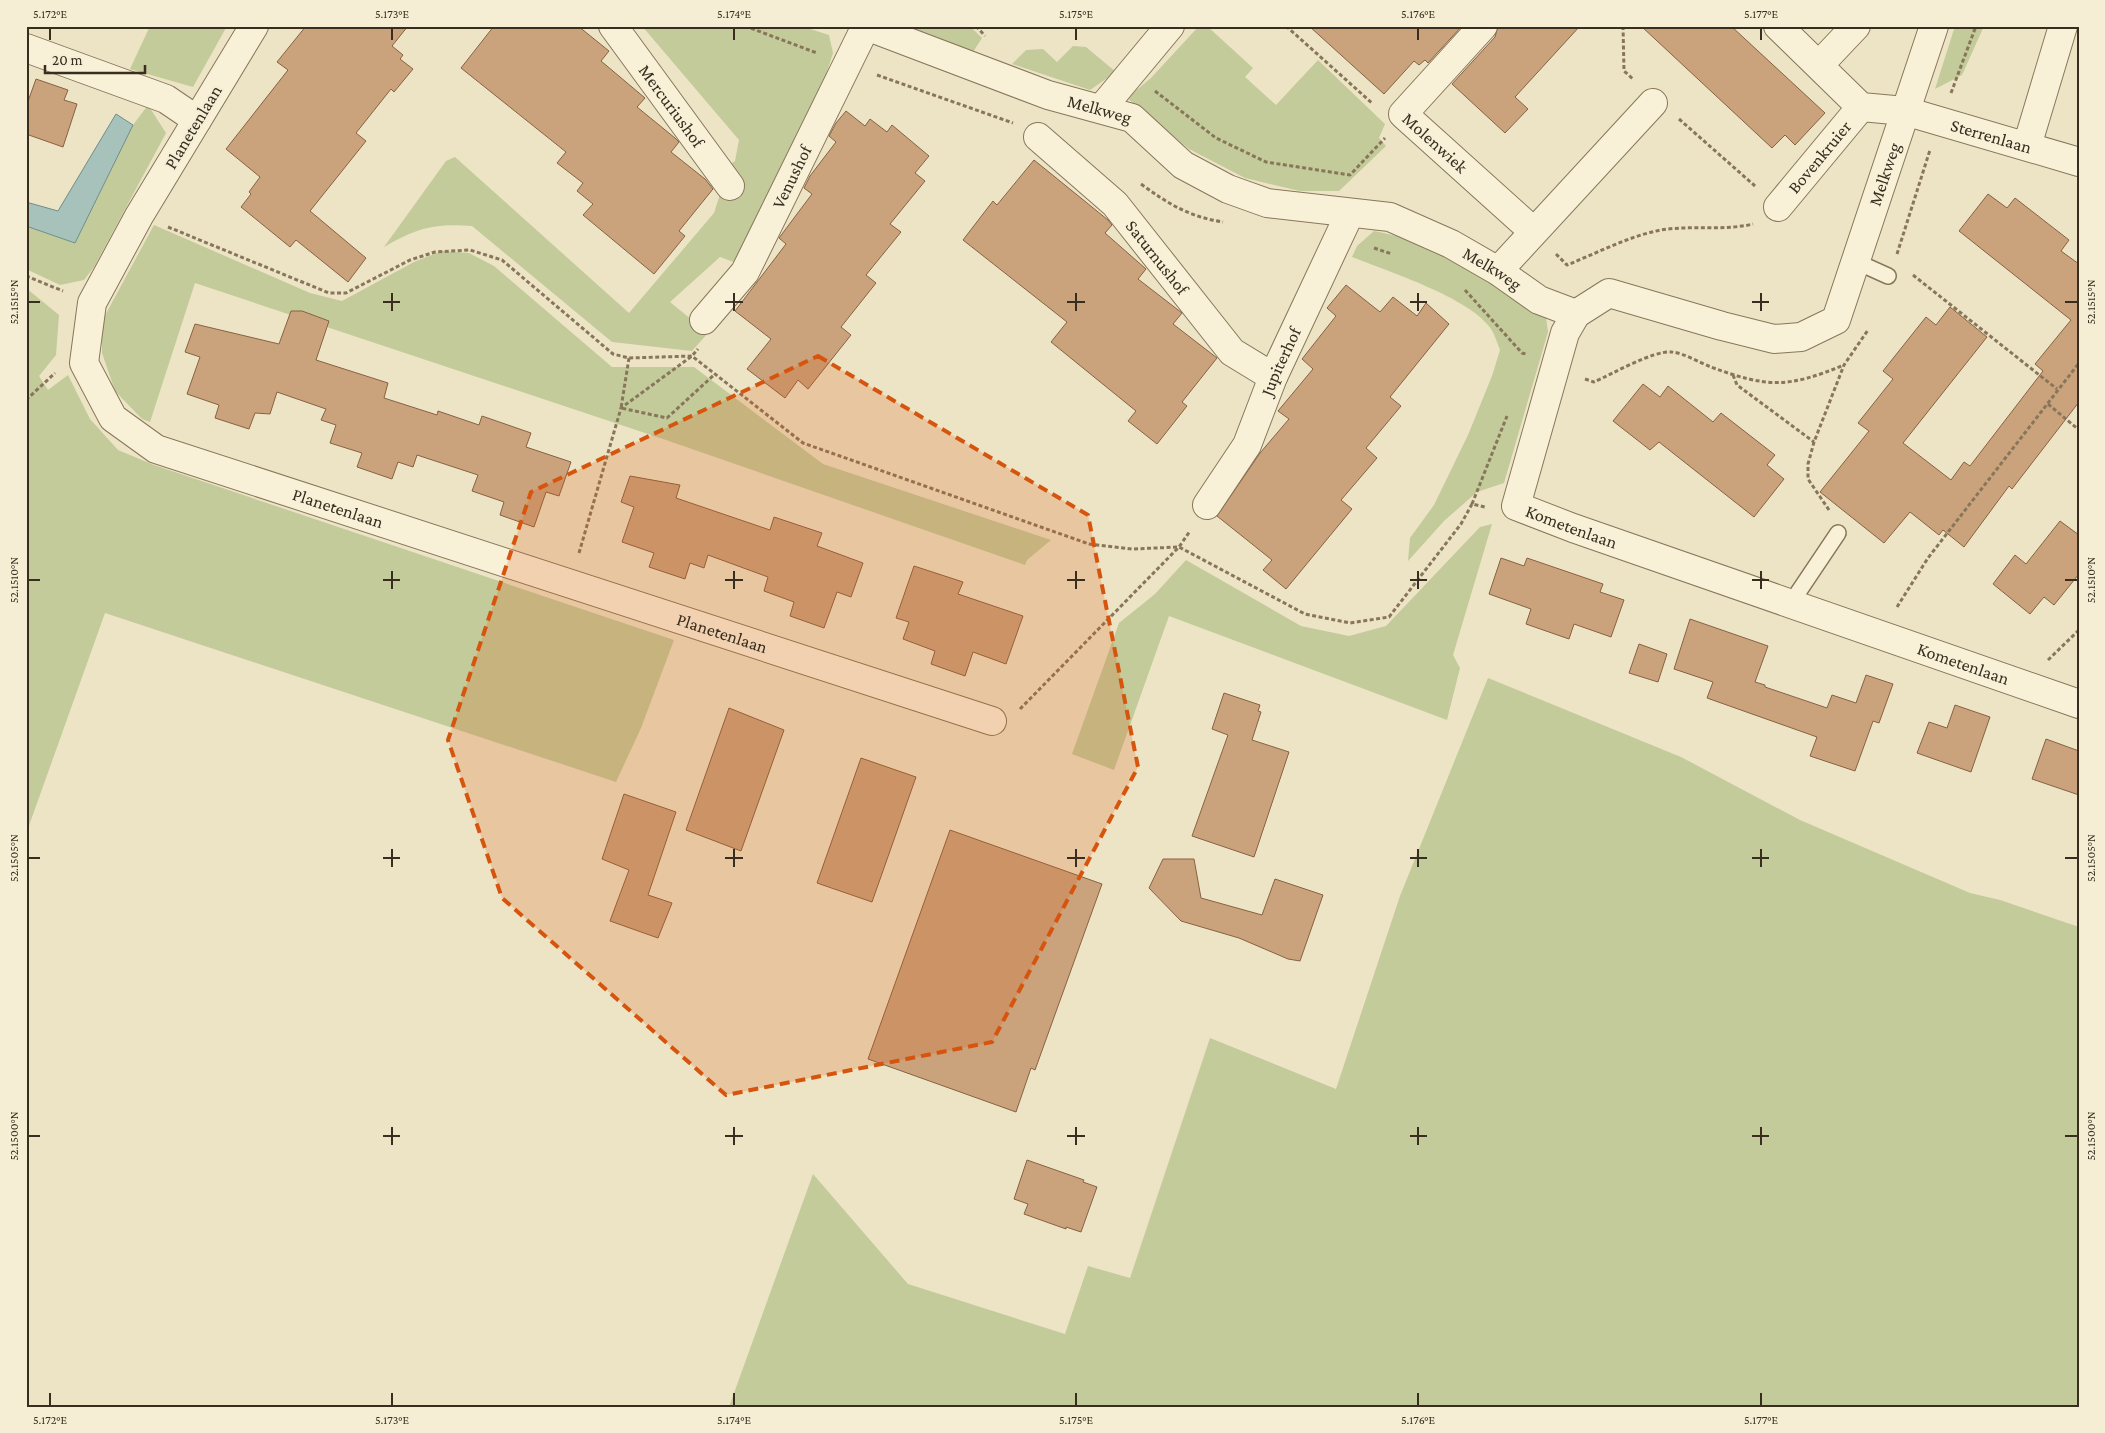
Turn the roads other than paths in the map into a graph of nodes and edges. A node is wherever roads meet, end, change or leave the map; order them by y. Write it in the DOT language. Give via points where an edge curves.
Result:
graph roads {
  1 [pos="254,26"];
  2 [pos="613,26"];
  3 [pos="866,26"];
  4 [pos="1170,26"];
  5 [pos="1482,26"];
  6 [pos="1778,26"];
  7 [pos="1856,26"];
  8 [pos="1934,26"];
  9 [pos="2063,26"];
  10 [pos="26,48"];
  11 [pos="1820,64"];
  12 [pos="1654,100"];
  13 [pos="1862,106"];
  14 [pos="1102,109"];
  15 [pos="1905,111"];
  16 [pos="197,120"];
  17 [pos="1038,137"];
  18 [pos="2027,146"];
  19 [pos="2079,162"];
  20 [pos="730,186"];
  21 [pos="1778,207"];
  22 [pos="1350,213"];
  23 [pos="1533,231"];
  24 [pos="1857,262"];
  25 [pos="1498,271"];
  26 [pos="1888,276"];
  27 [pos="1576,314"];
  28 [pos="704,320"];
  29 [pos="1273,378"];
  30 [pos="1207,505"];
  31 [pos="1838,533"];
  32 [pos="1791,603"];
  33 [pos="2079,704"];
  34 [pos="992,721"];
  1 -- 16 [label="street, Planetenlaan"];
  2 -- 20 [label="street, Mercuriushof"];
  3 -- 14 [label="street, Melkweg" via="1048,95"];
  3 -- 28 [label="street, Venushof" via="745,272"];
  4 -- 14 [label="street"];
  5 -- 23 [label="street, Molenwiek" via="1403,114"];
  6 -- 11 [label="street, Bovenkruier"];
  7 -- 11 [label="street"];
  8 -- 15 [label="street, Melkweg"];
  9 -- 18 [label="street"];
  10 -- 16 [label="street" via="166,99"];
  11 -- 13 [label="street, Bovenkruier"];
  12 -- 23 [label="street"];
  13 -- 15 [label="street, Bovenkruier"];
  13 -- 21 [label="street, Bovenkruier"];
  14 -- 22 [label="street, Melkweg" via="1132,118 1183,165 1228,190 1267,203"];
  15 -- 18 [label="street, Sterrenlaan"];
  15 -- 24 [label="street, Melkweg"];
  16 -- 34 [label="street, Planetenlaan" via="139,216 92,303 84,363 113,418 156,449"];
  17 -- 29 [label="street, Saturnushof" via="1115,204 1232,352"];
  18 -- 19 [label="street, Sterrenlaan"];
  22 -- 25 [label="street, Melkweg" via="1390,217 1451,244"];
  22 -- 29 [label="street, Jupiterhof"];
  23 -- 25 [label="street"];
  24 -- 26 [label="lane"];
  24 -- 27 [label="street, Melkweg" via="1836,320 1801,337 1774,339 1609,293"];
  25 -- 27 [label="street, Melkweg" via="1539,300"];
  27 -- 32 [label="street, Kometenlaan" via="1566,333 1516,506"];
  29 -- 30 [label="street, Jupiterhof" via="1246,445"];
  31 -- 32 [label="lane"];
  32 -- 33 [label="street, Kometenlaan"];
}
